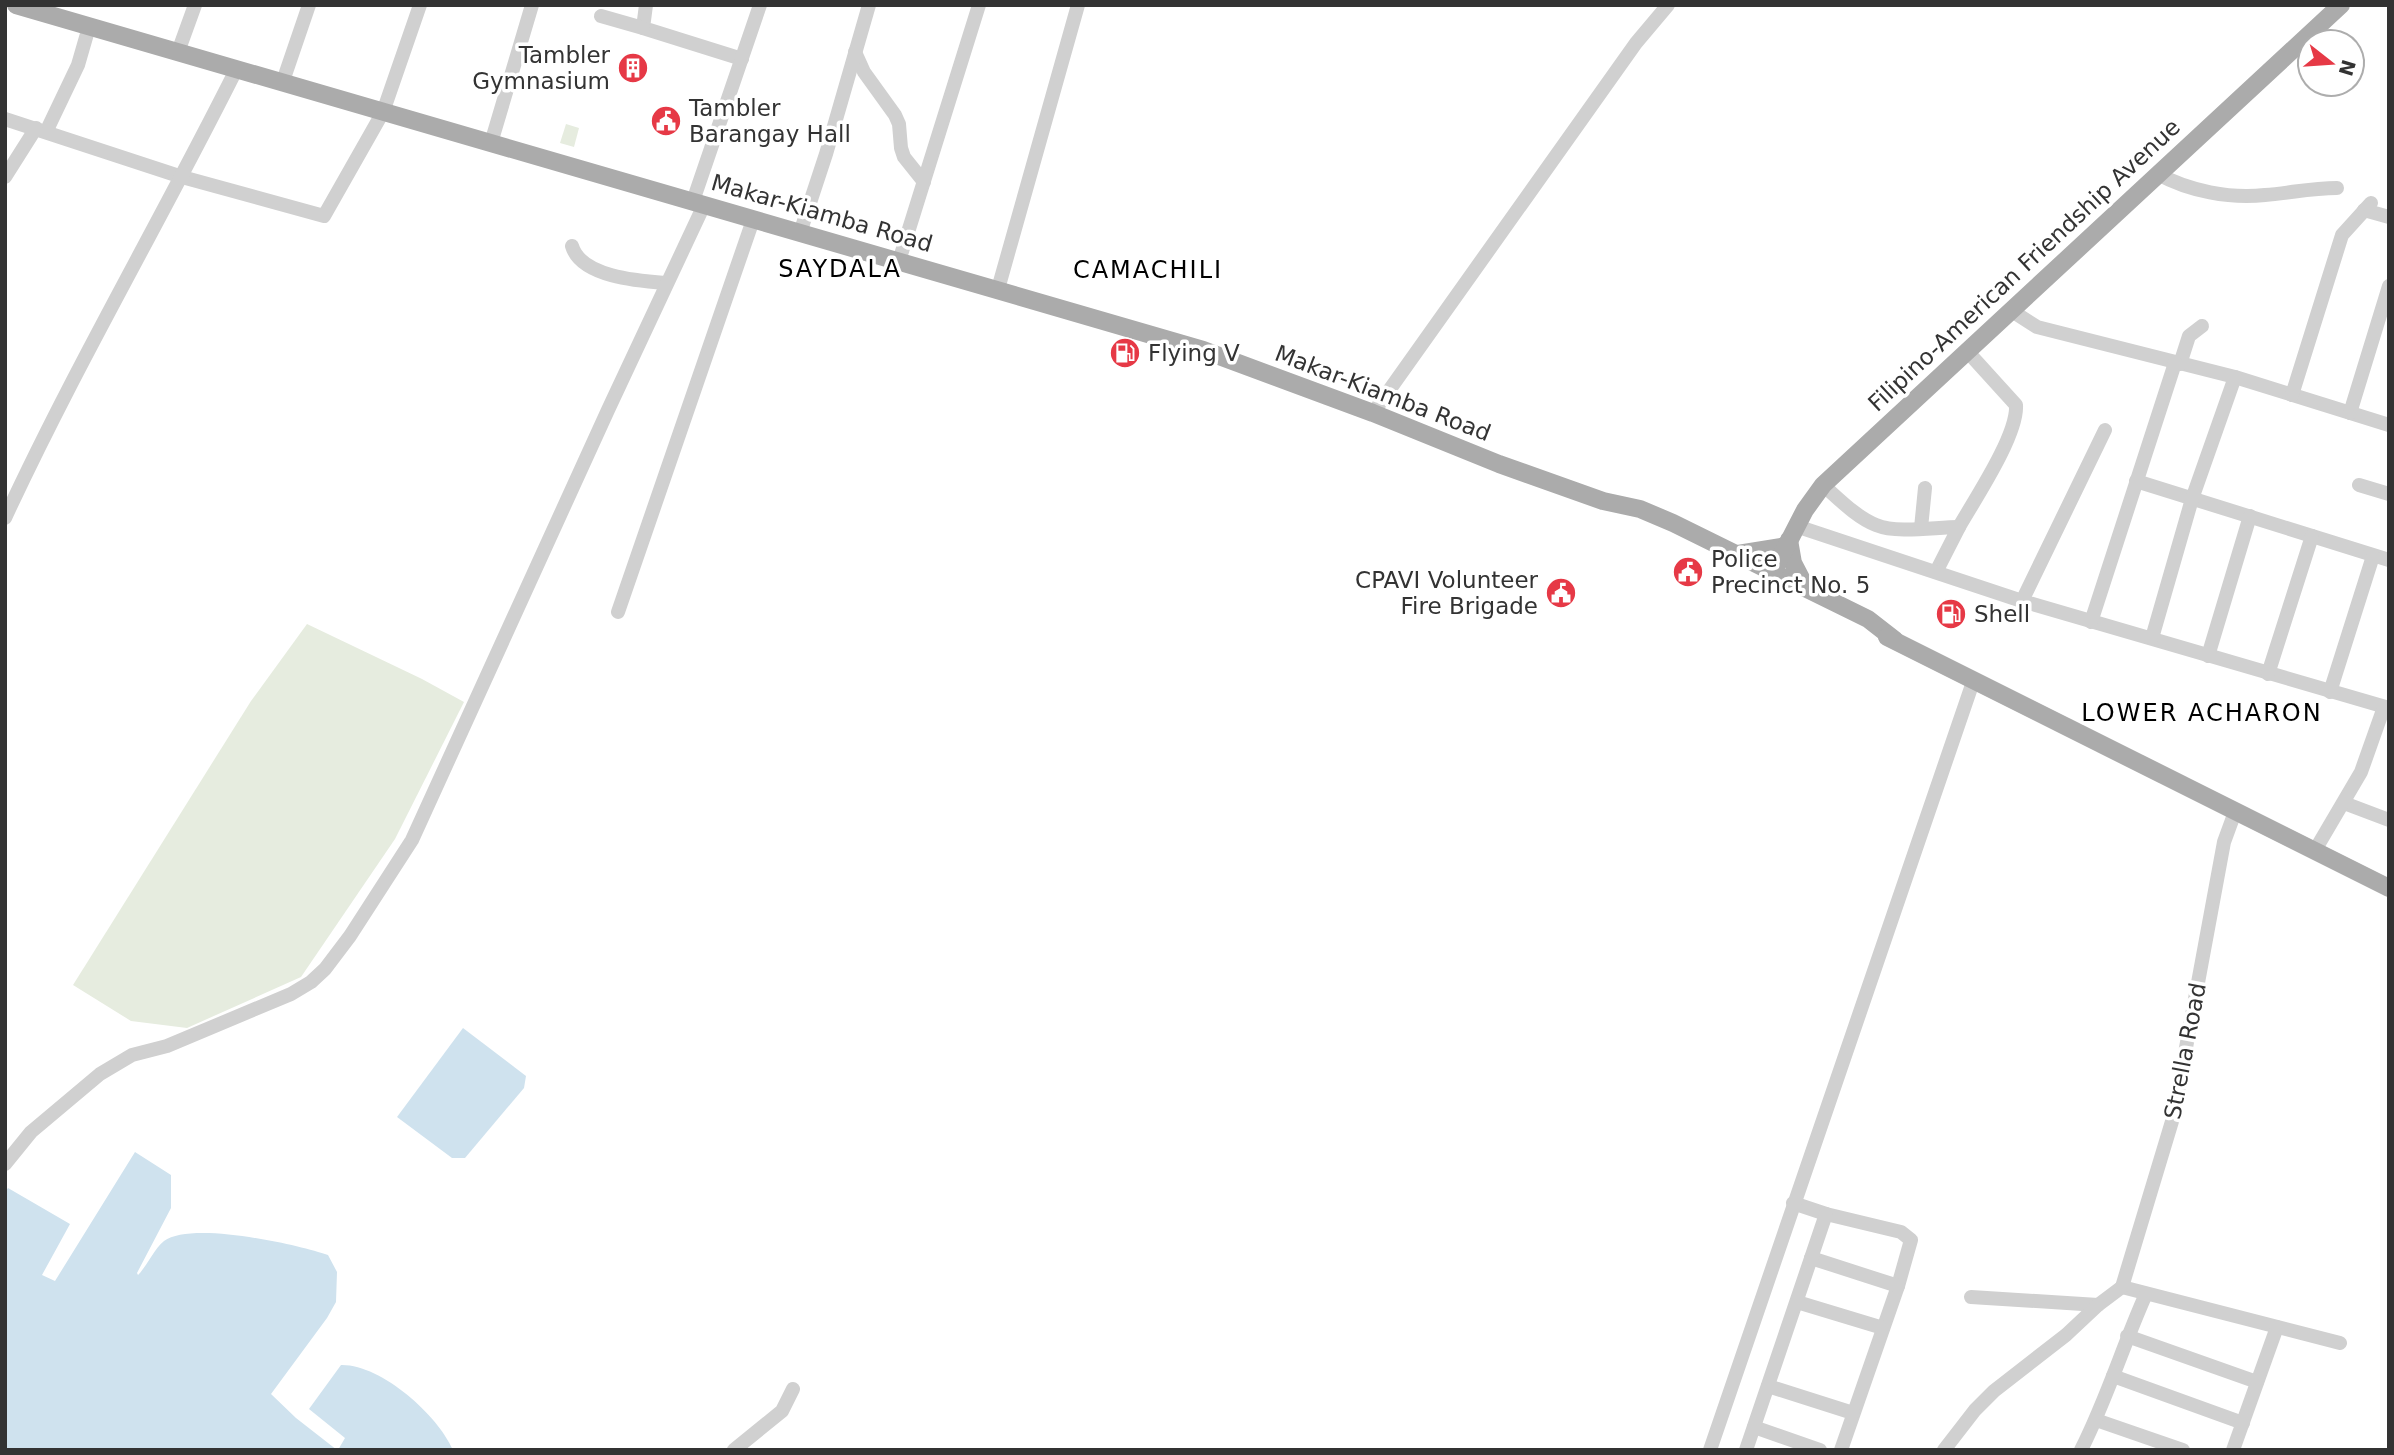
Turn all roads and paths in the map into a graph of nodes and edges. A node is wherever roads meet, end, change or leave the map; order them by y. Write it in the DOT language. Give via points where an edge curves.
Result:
graph roads {
  1 [pos="16,5"];
  2 [pos="195,5"];
  3 [pos="309,5"];
  4 [pos="420,5"];
  5 [pos="532,5"];
  6 [pos="646,5"];
  7 [pos="760,5"];
  8 [pos="869,5"];
  9 [pos="979,5"];
  10 [pos="1078,5"];
  11 [pos="1668,5"];
  12 [pos="2341,5"];
  13 [pos="601,16"];
  14 [pos="89,27"];
  15 [pos="643,28"];
  16 [pos="178,52"];
  17 [pos="855,52"];
  18 [pos="742,59"];
  19 [pos="236,70"];
  20 [pos="282,84"];
  21 [pos="383,112"];
  22 [pos="5,119"];
  23 [pos="41,130"];
  24 [pos="491,143"];
  25 [pos="2158,174"];
  26 [pos="5,177"];
  27 [pos="183,177"];
  28 [pos="924,182"];
  29 [pos="2337,188"];
  30 [pos="699,203"];
  31 [pos="2389,218"];
  32 [pos="753,220"];
  33 [pos="800,233"];
  34 [pos="572,246"];
  35 [pos="899,261"];
  36 [pos="666,283"];
  37 [pos="2389,286"];
  38 [pos="998,289"];
  39 [pos="2012,311"];
  40 [pos="2202,326"];
  41 [pos="1967,352"];
  42 [pos="2177,364"];
  43 [pos="2235,377"];
  44 [pos="2292,395"];
  45 [pos="1373,413"];
  46 [pos="2350,413"];
  47 [pos="2389,425"];
  48 [pos="2105,430"];
  49 [pos="2136,481"];
  50 [pos="1823,485"];
  51 [pos="2359,485"];
  52 [pos="1925,488"];
  53 [pos="2389,494"];
  54 [pos="2192,499"];
  55 [pos="1603,500"];
  56 [pos="2250,516"];
  57 [pos="5,518"];
  58 [pos="1959,527"];
  59 [pos="1921,528"];
  60 [pos="2312,536"];
  61 [pos="1790,537"];
  62 [pos="1738,554"];
  63 [pos="2373,556"];
  64 [pos="2389,560"];
  65 [pos="1936,572"];
  66 [pos="1770,577"];
  67 [pos="1806,588"];
  68 [pos="2022,601"];
  69 [pos="618,612"];
  70 [pos="2091,622"];
  71 [pos="2152,638"];
  72 [pos="1895,640"];
  73 [pos="2208,656"];
  74 [pos="2268,674"];
  75 [pos="1974,680"];
  76 [pos="2330,692"];
  77 [pos="2386,708"];
  78 [pos="2344,803"];
  79 [pos="2235,812"];
  80 [pos="2389,820"];
  81 [pos="2314,852"];
  82 [pos="2389,888"];
  83 [pos="5,1164"];
  84 [pos="1793,1203"];
  85 [pos="1826,1214"];
  86 [pos="1811,1258"];
  87 [pos="1898,1286"];
  88 [pos="2122,1287"];
  89 [pos="2146,1294"];
  90 [pos="1971,1297"];
  91 [pos="1797,1302"];
  92 [pos="2098,1305"];
  93 [pos="2277,1327"];
  94 [pos="1883,1328"];
  95 [pos="2127,1336"];
  96 [pos="2340,1343"];
  97 [pos="2113,1376"];
  98 [pos="2257,1382"];
  99 [pos="1768,1386"];
  100 [pos="793,1389"];
  101 [pos="1853,1413"];
  102 [pos="2096,1420"];
  103 [pos="2243,1423"];
  104 [pos="1754,1427"];
  105 [pos="734,1450"];
  106 [pos="1710,1450"];
  107 [pos="1746,1450"];
  108 [pos="1820,1450"];
  109 [pos="1841,1450"];
  110 [pos="1944,1450"];
  111 [pos="2081,1450"];
  112 [pos="2183,1450"];
  113 [pos="2233,1450"];
  1 -- 14 [label="main road, Makar-Kiamba Road"];
  2 -- 16 [label="street"];
  3 -- 20 [label="street"];
  4 -- 21 [label="street"];
  5 -- 24 [label="street"];
  6 -- 15 [label="street"];
  7 -- 18 [label="street"];
  8 -- 17 [label="street"];
  9 -- 28 [label="street"];
  10 -- 38 [label="street"];
  11 -- 45 [label="street" via="1636,43"];
  12 -- 25 [label="main road, Filipino-American Friendship Avenue"];
  13 -- 15 [label="street"];
  14 -- 16 [label="main road, Makar-Kiamba Road"];
  14 -- 23 [label="street" via="78,65"];
  15 -- 18 [label="street"];
  16 -- 19 [label="main road, Makar-Kiamba Road"];
  17 -- 28 [label="street" via="895,115 904,157"];
  17 -- 33 [label="street"];
  18 -- 30 [label="street"];
  19 -- 20 [label="main road, Makar-Kiamba Road"];
  19 -- 27 [label="street"];
  20 -- 21 [label="main road, Makar-Kiamba Road"];
  21 -- 24 [label="main road, Makar-Kiamba Road"];
  21 -- 27 [label="street" via="324,216"];
  22 -- 23 [label="street"];
  23 -- 26 [label="street"];
  23 -- 27 [label="street"];
  24 -- 30 [label="main road, Makar-Kiamba Road"];
  25 -- 29 [label="street" via="2183,186 2242,195"];
  25 -- 39 [label="main road, Filipino-American Friendship Avenue"];
  27 -- 57 [label="street" via="57,408"];
  28 -- 35 [label="street"];
  30 -- 32 [label="main road, Makar-Kiamba Road"];
  30 -- 36 [label="street"];
  31 -- 44 [label="street" via="2368,206 2342,235"];
  32 -- 33 [label="main road, Makar-Kiamba Road"];
  32 -- 69 [label="street"];
  33 -- 35 [label="main road, Makar-Kiamba Road"];
  34 -- 36 [label="street" via="590,268"];
  35 -- 38 [label="main road, Makar-Kiamba Road"];
  36 -- 83 [label="street" via="412,840 342,947 311,982 291,994 167,1046 132,1055 100,1074 31,1132"];
  37 -- 46 [label="street"];
  38 -- 45 [label="main road, Makar-Kiamba Road" via="1203,350"];
  39 -- 41 [label="main road, Filipino-American Friendship Avenue"];
  39 -- 42 [label="street" via="2037,327"];
  40 -- 42 [label="street" via="2189,336"];
  41 -- 50 [label="main road, Filipino-American Friendship Avenue"];
  41 -- 58 [label="street" via="2016,405 2016,412 1992,469"];
  42 -- 43 [label="street"];
  42 -- 49 [label="street"];
  43 -- 44 [label="street"];
  43 -- 54 [label="street"];
  44 -- 46 [label="street"];
  45 -- 55 [label="main road, Makar-Kiamba Road"];
  46 -- 47 [label="street"];
  48 -- 68 [label="street"];
  49 -- 54 [label="street"];
  49 -- 70 [label="street"];
  50 -- 59 [label="street" via="1880,527"];
  50 -- 61 [label="main road, Filipino-American Friendship Avenue"];
  51 -- 53 [label="street"];
  52 -- 59 [label="street"];
  54 -- 56 [label="street"];
  54 -- 71 [label="street"];
  55 -- 62 [label="main road, Makar-Kiamba Road" via="1651,514"];
  55 -- 66 [label="main road, Makar-Kiamba Road" via="1634,519"];
  56 -- 60 [label="street"];
  56 -- 73 [label="street"];
  58 -- 59 [label="street"];
  58 -- 65 [label="street"];
  60 -- 63 [label="street"];
  60 -- 74 [label="street"];
  61 -- 62 [label="main road"];
  61 -- 65 [label="street"];
  61 -- 66 [label="main road, Filipino-American Friendship Avenue"];
  61 -- 67 [label="main road" via="1793,563"];
  62 -- 66 [label="main road, Makar-Kiamba Road"];
  63 -- 64 [label="street"];
  63 -- 76 [label="street"];
  65 -- 68 [label="street"];
  66 -- 67 [label="main road, Makar-Kiamba Road"];
  66 -- 72 [label="main road, Makar-Kiamba Road" via="1864,630"];
  67 -- 72 [label="main road, Makar-Kiamba Road" via="1868,619"];
  68 -- 70 [label="street"];
  70 -- 71 [label="street"];
  71 -- 73 [label="street"];
  72 -- 75 [label="main road, Makar-Kiamba Road"];
  73 -- 74 [label="street"];
  74 -- 76 [label="street"];
  75 -- 79 [label="main road, Makar-Kiamba Road"];
  75 -- 84 [label="street"];
  76 -- 77 [label="street"];
  77 -- 78 [label="street"];
  78 -- 80 [label="street"];
  78 -- 81 [label="street"];
  79 -- 81 [label="main road, Makar-Kiamba Road"];
  79 -- 88 [label="street, Strella Road" via="2224,842 2173,1118"];
  81 -- 82 [label="main road, Makar-Kiamba Road"];
  84 -- 85 [label="street"];
  84 -- 106 [label="street"];
  85 -- 86 [label="street"];
  85 -- 87 [label="street" via="1909,1236"];
  86 -- 87 [label="street"];
  86 -- 91 [label="street"];
  87 -- 94 [label="street"];
  88 -- 89 [label="street"];
  88 -- 92 [label="street"];
  89 -- 93 [label="street"];
  89 -- 95 [label="street"];
  90 -- 92 [label="street"];
  91 -- 94 [label="street"];
  91 -- 99 [label="street"];
  92 -- 110 [label="street" via="1994,1391"];
  93 -- 96 [label="street"];
  93 -- 98 [label="street"];
  94 -- 101 [label="street"];
  95 -- 97 [label="street"];
  95 -- 98 [label="street"];
  97 -- 102 [label="street"];
  97 -- 103 [label="street"];
  98 -- 103 [label="street"];
  99 -- 101 [label="street"];
  99 -- 104 [label="street"];
  100 -- 105 [label="street" via="782,1411"];
  101 -- 109 [label="street"];
  102 -- 111 [label="street"];
  102 -- 112 [label="street"];
  103 -- 113 [label="street"];
  104 -- 107 [label="street"];
  104 -- 108 [label="street"];
}
